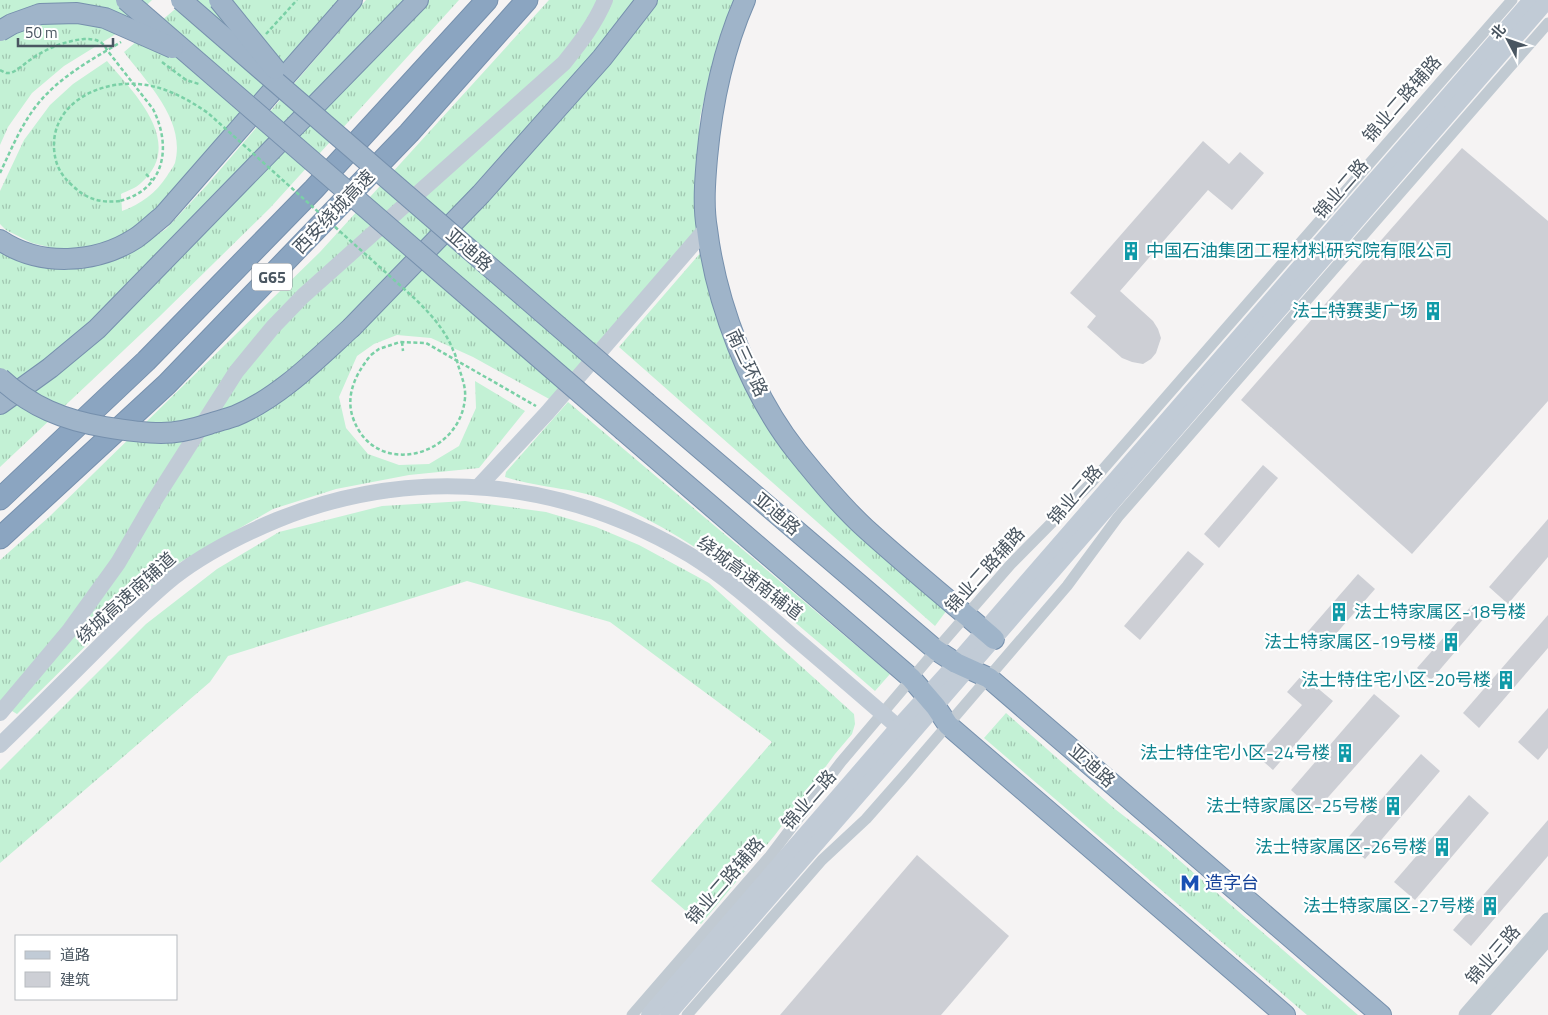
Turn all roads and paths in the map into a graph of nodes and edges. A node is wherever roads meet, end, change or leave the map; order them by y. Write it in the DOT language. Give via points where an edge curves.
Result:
graph roads {
  1 [pos="126,0"];
  2 [pos="182,0"];
  3 [pos="219,0"];
  4 [pos="352,0"];
  5 [pos="418,0"];
  6 [pos="487,0"];
  7 [pos="527,0"];
  8 [pos="605,0"];
  9 [pos="647,0"];
  10 [pos="745,0"];
  11 [pos="1512,0"];
  12 [pos="1531,0"];
  13 [pos="1548,0"];
  14 [pos="1548,23"];
  15 [pos="0,31"];
  16 [pos="125,39"];
  17 [pos="107,50"];
  18 [pos="191,56"];
  19 [pos="0,70"];
  20 [pos="309,112"];
  21 [pos="0,173"];
  22 [pos="146,174"];
  23 [pos="152,180"];
  24 [pos="706,229"];
  25 [pos="0,240"];
  26 [pos="402,342"];
  27 [pos="402,351"];
  28 [pos="0,378"];
  29 [pos="0,404"];
  30 [pos="547,413"];
  31 [pos="479,486"];
  32 [pos="0,499"];
  33 [pos="0,538"];
  34 [pos="967,615"];
  35 [pos="990,634"];
  36 [pos="936,650"];
  37 [pos="962,666"];
  38 [pos="912,678"];
  39 [pos="989,678"];
  40 [pos="932,702"];
  41 [pos="0,713"];
  42 [pos="882,713"];
  43 [pos="948,725"];
  44 [pos="904,732"];
  45 [pos="0,745"];
  46 [pos="1548,920"];
  47 [pos="1548,938"];
  48 [pos="632,1015"];
  49 [pos="649,1015"];
  50 [pos="668,1015"];
  51 [pos="687,1015"];
  52 [pos="1285,1015"];
  53 [pos="1381,1015"];
  54 [pos="1466,1015"];
  55 [pos="1481,1015"];
  1 -- 18 [label="highway, 亚迪路, bridge"];
  2 -- 20 [label="highway, 亚迪路, bridge"];
  3 -- 20 [label="highway, bridge"];
  4 -- 25 [label="highway" via="163,216 135,238 109,251 82,258 55,259 26,253"];
  5 -- 29 [label="highway" via="97,329"];
  6 -- 32 [label="highway, 西安绕城高速 / G65" via="314,189 146,361"];
  7 -- 33 [label="highway, 西安绕城高速 / G65" via="409,133 167,384"];
  8 -- 41 [label="main road" via="585,37 564,63 303,296 267,335 236,372 118,563 69,631"];
  9 -- 28 [label="highway, bridge" via="602,58 481,194 352,327 298,376 262,401 236,416 162,434 57,416"];
  10 -- 24 [label="highway, 南三环路" via="722,66 714,104 705,186"];
  11 -- 34 [label="street, 锦业二路辅路" via="1091,483 1011,564"];
  12 -- 35 [label="main road, 锦业二路"];
  13 -- 35 [label="main road, 锦业二路"];
  14 -- 39 [label="street" via="1118,518 1067,586"];
  15 -- 18 [label="highway, bridge" via="40,14 77,14 105,18"];
  16 -- 17 [label="path"];
  17 -- 19 [label="path" via="96,39 69,41 42,52 16,71 6,73"];
  17 -- 21 [label="path" via="63,78 37,105 17,135"];
  17 -- 23 [label="path" via="157,118 164,140 164,153 159,171"];
  18 -- 38 [label="highway, 亚迪路, bridge"];
  20 -- 36 [label="highway, 亚迪路, bridge"];
  22 -- 23 [label="path"];
  23 -- 26 [label="path, bridge" via="139,194 108,202 89,198 72,186 59,171 54,140 56,130 70,107 92,92 128,84 154,86 195,104 424,307 454,350 465,398 459,422 443,441 423,453 404,455 385,452 372,445 356,427 350,405 354,380 370,356"];
  24 -- 30 [label="main road"];
  24 -- 34 [label="highway, 南三环路" via="723,307 753,379 781,430 864,527"];
  26 -- 27 [label="path"];
  26 -- 30 [label="path" via="432,346"];
  30 -- 31 [label="main road"];
  31 -- 42 [label="main road, 绕城高速南辅道" via="572,503 604,513 660,538 746,596"];
  31 -- 45 [label="main road, 绕城高速南辅道" via="390,489 297,512 252,530 175,577 122,624"];
  34 -- 35 [label="highway, 南三环路"];
  34 -- 36 [label="street, 锦业二路辅路"];
  35 -- 37 [label="main road, 锦业二路"];
  36 -- 37 [label="highway, 亚迪路"];
  36 -- 38 [label="street, 锦业二路辅路"];
  37 -- 39 [label="highway, 亚迪路"];
  37 -- 40 [label="main road, 锦业二路"];
  38 -- 40 [label="highway, 亚迪路"];
  38 -- 42 [label="street, 锦业二路辅路"];
  39 -- 43 [label="street"];
  39 -- 53 [label="highway, 亚迪路"];
  40 -- 43 [label="highway, 亚迪路"];
  40 -- 44 [label="main road, 锦业二路"];
  42 -- 44 [label="main road, 绕城高速南辅道"];
  42 -- 48 [label="street, 锦业二路辅路" via="770,856"];
  43 -- 51 [label="street" via="866,820 822,860"];
  43 -- 52 [label="highway, 亚迪路"];
  44 -- 49 [label="main road, 锦业二路"];
  44 -- 50 [label="main road, 锦业二路"];
  46 -- 54 [label="street, 锦业三路"];
  47 -- 55 [label="street, 锦业三路"];
}
